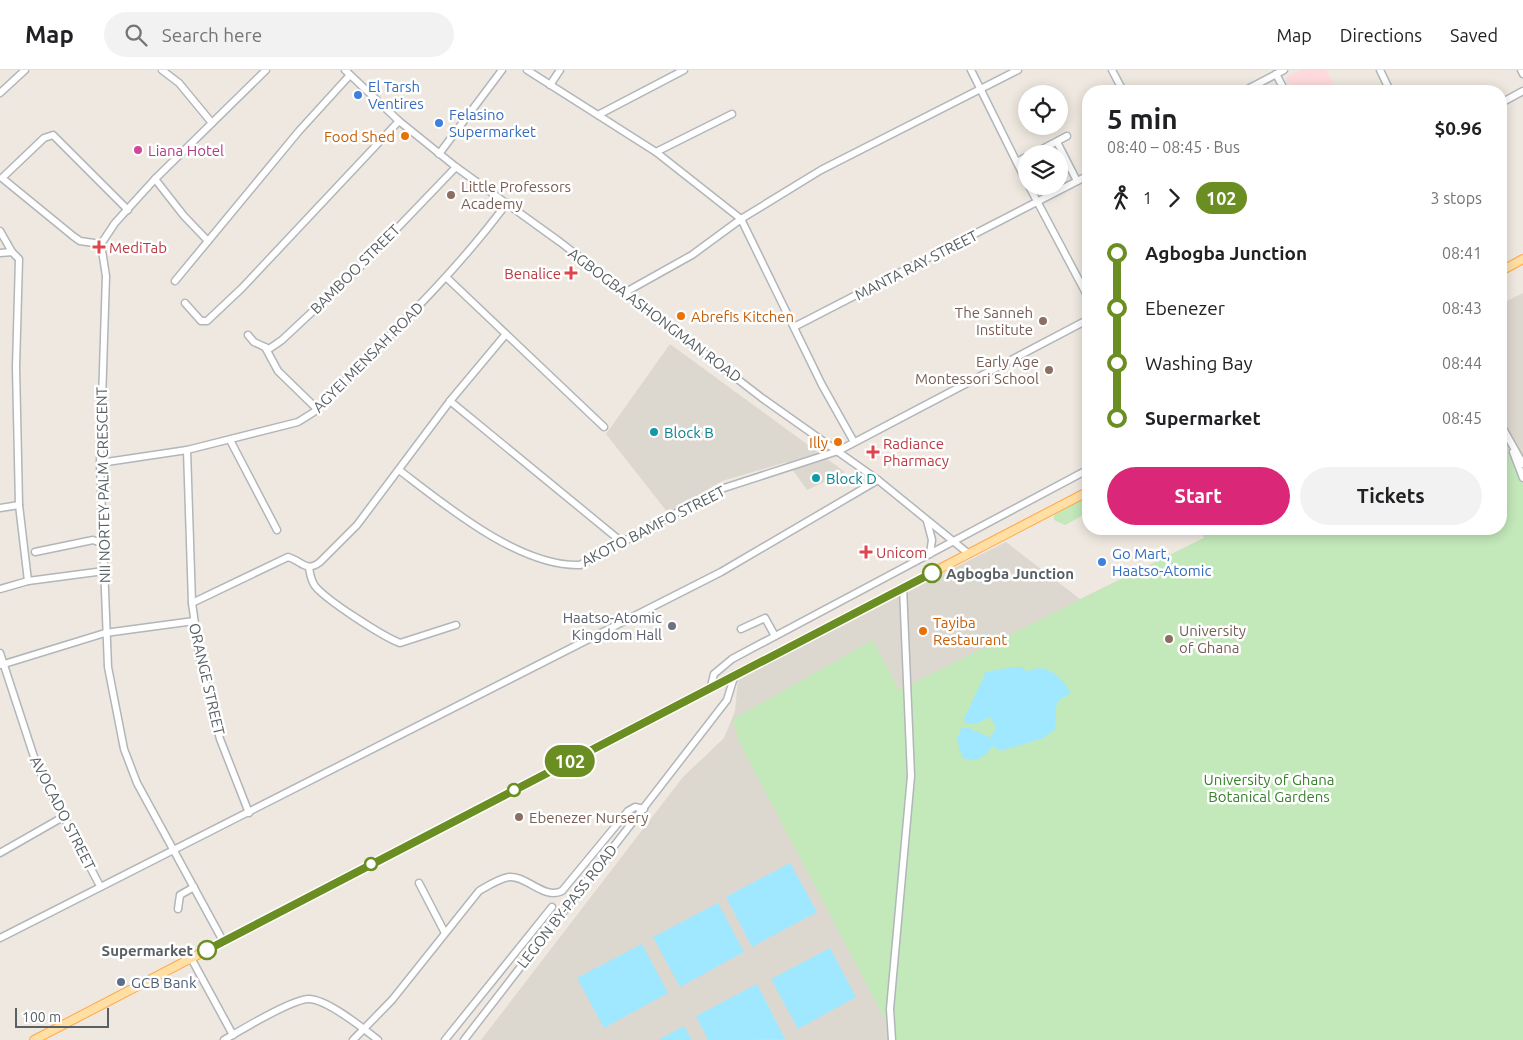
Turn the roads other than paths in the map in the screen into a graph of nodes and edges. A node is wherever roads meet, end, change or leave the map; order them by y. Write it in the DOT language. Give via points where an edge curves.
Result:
graph roads {
  1 [pos="25,70"];
  2 [pos="162,70"];
  3 [pos="266,70"];
  4 [pos="502,70"];
  5 [pos="527,70"];
  6 [pos="560,70"];
  7 [pos="684,70"];
  8 [pos="971,70"];
  9 [pos="1018,70"];
  10 [pos="1112,70"];
  11 [pos="1284,70"];
  12 [pos="1380,70"];
  13 [pos="1521,70"];
  14 [pos="348,72"];
  15 [pos="1276,74"];
  16 [pos="1523,74"];
  17 [pos="550,85"];
  18 [pos="1120,85"];
  19 [pos="1255,85"];
  20 [pos="1282,85"];
  21 [pos="1387,85"];
  22 [pos="980,89"];
  23 [pos="1523,91"];
  24 [pos="0,94"];
  25 [pos="1507,99"];
  26 [pos="732,114"];
  27 [pos="598,116"];
  28 [pos="399,121"];
  29 [pos="212,123"];
  30 [pos="1067,136"];
  31 [pos="1057,142"];
  32 [pos="1051,145"];
  33 [pos="656,152"];
  34 [pos="439,154"];
  35 [pos="1017,162"];
  36 [pos="456,167"];
  37 [pos="1,177"];
  38 [pos="1082,178"];
  39 [pos="155,179"];
  40 [pos="1077,181"];
  41 [pos="1034,195"];
  42 [pos="1037,202"];
  43 [pos="507,203"];
  44 [pos="128,210"];
  45 [pos="741,218"];
  46 [pos="0,231"];
  47 [pos="208,241"];
  48 [pos="101,244"];
  49 [pos="12,252"];
  50 [pos="0,253"];
  51 [pos="1523,260"];
  52 [pos="1507,268"];
  53 [pos="447,278"];
  54 [pos="175,281"];
  55 [pos="1082,286"];
  56 [pos="624,293"];
  57 [pos="185,303"];
  58 [pos="1082,324"];
  59 [pos="794,327"];
  60 [pos="506,334"];
  61 [pos="248,335"];
  62 [pos="265,348"];
  63 [pos="450,401"];
  64 [pos="317,409"];
  65 [pos="604,427"];
  66 [pos="1507,436"];
  67 [pos="230,440"];
  68 [pos="1510,441"];
  69 [pos="854,442"];
  70 [pos="187,450"];
  71 [pos="838,451"];
  72 [pos="100,463"];
  73 [pos="1523,464"];
  74 [pos="399,470"];
  75 [pos="1082,473"];
  76 [pos="1523,478"];
  77 [pos="878,480"];
  78 [pos="1082,495"];
  79 [pos="19,505"];
  80 [pos="0,508"];
  81 [pos="927,520"];
  82 [pos="277,530"];
  83 [pos="954,542"];
  84 [pos="623,543"];
  85 [pos="104,544"];
  86 [pos="35,552"];
  87 [pos="930,554"];
  88 [pos="969,554"];
  89 [pos="309,568"];
  90 [pos="104,571"];
  91 [pos="28,581"];
  92 [pos="903,587"];
  93 [pos="0,589"];
  94 [pos="192,603"];
  95 [pos="194,621"];
  96 [pos="456,625"];
  97 [pos="741,629"];
  98 [pos="105,633"];
  99 [pos="775,636"];
  100 [pos="0,653"];
  101 [pos="2,665"];
  102 [pos="735,674"];
  103 [pos="711,686"];
  104 [pos="644,809"];
  105 [pos="249,812"];
  106 [pos="63,818"];
  107 [pos="174,849"];
  108 [pos="0,853"];
  109 [pos="419,883"];
  110 [pos="100,886"];
  111 [pos="194,887"];
  112 [pos="552,907"];
  113 [pos="178,909"];
  114 [pos="445,933"];
  115 [pos="0,938"];
  116 [pos="223,941"];
  117 [pos="191,958"];
  118 [pos="364,1029"];
  119 [pos="233,1035"];
  120 [pos="34,1040"];
  121 [pos="224,1040"];
  122 [pos="353,1040"];
  123 [pos="378,1040"];
  124 [pos="445,1040"];
  125 [pos="464,1040"];
  126 [pos="892,1040"];
  1 -- 24 [label="street"];
  2 -- 29 [label="street" via="180,83"];
  3 -- 29 [label="street"];
  4 -- 34 [label="street"];
  5 -- 17 [label="street"];
  6 -- 17 [label="street"];
  7 -- 27 [label="street"];
  8 -- 22 [label="street"];
  9 -- 22 [label="street"];
  10 -- 18 [label="street"];
  11 -- 15 [label="street"];
  12 -- 21 [label="street"];
  13 -- 16 [label="street"];
  14 -- 28 [label="street, AGBOGBA ASHONGMAN ROAD"];
  14 -- 47 [label="street"];
  15 -- 19 [label="street"];
  15 -- 20 [label="street"];
  17 -- 27 [label="street"];
  22 -- 35 [label="street"];
  22 -- 45 [label="street" via="820,170"];
  23 -- 25 [label="street"];
  26 -- 33 [label="street"];
  27 -- 33 [label="street"];
  28 -- 34 [label="street, AGBOGBA ASHONGMAN ROAD"];
  28 -- 57 [label="street" via="207,321 201,321"];
  29 -- 39 [label="street"];
  30 -- 31 [label="street"];
  31 -- 32 [label="street"];
  31 -- 40 [label="street"];
  33 -- 45 [label="street"];
  34 -- 36 [label="street, AGBOGBA ASHONGMAN ROAD"];
  36 -- 43 [label="street, AGBOGBA ASHONGMAN ROAD"];
  36 -- 62 [label="street, BAMBOO STREET" via="359,268 282,340"];
  37 -- 44 [label="street" via="44,138 53,135"];
  37 -- 48 [label="street" via="80,241"];
  38 -- 40 [label="street, MANTA RAY STREET"];
  39 -- 44 [label="street"];
  39 -- 47 [label="street"];
  40 -- 42 [label="street, MANTA RAY STREET"];
  41 -- 42 [label="street"];
  42 -- 55 [label="street"];
  42 -- 59 [label="street, MANTA RAY STREET"];
  43 -- 53 [label="street, AGYEI MENSAH ROAD"];
  43 -- 56 [label="street, AGBOGBA ASHONGMAN ROAD"];
  44 -- 48 [label="street"];
  45 -- 56 [label="street" via="692,255"];
  45 -- 59 [label="street"];
  46 -- 49 [label="street"];
  47 -- 54 [label="street"];
  48 -- 72 [label="street, NII NORTEY PALM CRESCENT" via="106,276"];
  49 -- 50 [label="street"];
  49 -- 79 [label="street" via="19,259 20,268 16,367"];
  51 -- 52 [label="main road"];
  53 -- 60 [label="street"];
  53 -- 64 [label="street, AGYEI MENSAH ROAD"];
  56 -- 71 [label="street, AGBOGBA ASHONGMAN ROAD" via="762,398"];
  58 -- 69 [label="street, AKOTO BAMFO STREET"];
  59 -- 69 [label="street"];
  60 -- 63 [label="street"];
  60 -- 65 [label="street"];
  61 -- 62 [label="street"];
  62 -- 64 [label="street" via="278,371"];
  63 -- 74 [label="street"];
  63 -- 84 [label="street"];
  64 -- 67 [label="street, AGYEI MENSAH ROAD" via="298,422"];
  66 -- 68 [label="street"];
  67 -- 70 [label="street, AGYEI MENSAH ROAD"];
  67 -- 82 [label="street"];
  68 -- 73 [label="street"];
  68 -- 76 [label="street"];
  69 -- 71 [label="street, AKOTO BAMFO STREET"];
  70 -- 72 [label="street, AGYEI MENSAH ROAD"];
  70 -- 94 [label="street, ORANGE STREET"];
  71 -- 77 [label="street, AGBOGBA ASHONGMAN ROAD"];
  71 -- 84 [label="street, AKOTO BAMFO STREET" via="720,489"];
  72 -- 85 [label="street, NII NORTEY PALM CRESCENT"];
  74 -- 84 [label="street, AKOTO BAMFO STREET" via="475,527 510,546 557,564 580,565"];
  74 -- 89 [label="street" via="357,525 320,562"];
  75 -- 83 [label="street"];
  77 -- 81 [label="street, AGBOGBA ASHONGMAN ROAD"];
  77 -- 105 [label="street" via="721,572"];
  78 -- 88 [label="main road"];
  79 -- 80 [label="street"];
  79 -- 91 [label="street"];
  81 -- 83 [label="street, AGBOGBA ASHONGMAN ROAD"];
  81 -- 87 [label="street" via="932,540"];
  83 -- 87 [label="street"];
  83 -- 88 [label="street, AGBOGBA ASHONGMAN ROAD"];
  85 -- 86 [label="street" via="93,540"];
  85 -- 90 [label="street, NII NORTEY PALM CRESCENT"];
  87 -- 99 [label="street"];
  88 -- 92 [label="main road"];
  89 -- 94 [label="street" via="288,557"];
  89 -- 96 [label="street" via="312,583 318,590 400,643"];
  90 -- 91 [label="street"];
  90 -- 98 [label="street, NII NORTEY PALM CRESCENT"];
  91 -- 93 [label="street"];
  92 -- 102 [label="main road"];
  92 -- 126 [label="street" via="911,776 890,1009"];
  94 -- 95 [label="street, ORANGE STREET"];
  95 -- 98 [label="street"];
  95 -- 105 [label="street, ORANGE STREET" via="212,714"];
  97 -- 99 [label="street" via="765,618"];
  98 -- 101 [label="street"];
  98 -- 107 [label="street, NII NORTEY PALM CRESCENT" via="108,667 124,749 137,783"];
  99 -- 103 [label="street" via="723,664 714,674"];
  100 -- 101 [label="street, AVOCADO STREET"];
  101 -- 106 [label="street, AVOCADO STREET" via="36,766"];
  102 -- 103 [label="main road"];
  102 -- 104 [label="street, LEGON BY-PASS ROAD" via="728,700"];
  103 -- 116 [label="main road"];
  104 -- 114 [label="street" via="635,807 628,811 562,890 550,893 511,877 497,880 479,891"];
  104 -- 125 [label="street, LEGON BY-PASS ROAD"];
  105 -- 107 [label="street"];
  106 -- 108 [label="street"];
  106 -- 110 [label="street, AVOCADO STREET"];
  107 -- 110 [label="street"];
  107 -- 111 [label="street, NII NORTEY PALM CRESCENT"];
  109 -- 114 [label="street"];
  110 -- 115 [label="street"];
  111 -- 113 [label="street" via="180,895"];
  111 -- 116 [label="street, NII NORTEY PALM CRESCENT"];
  112 -- 124 [label="street"];
  114 -- 118 [label="street" via="392,1000"];
  116 -- 117 [label="main road"];
  117 -- 119 [label="street"];
  117 -- 120 [label="main road"];
  118 -- 119 [label="street" via="324,1003 309,999 294,1003"];
  118 -- 122 [label="street"];
  118 -- 123 [label="street"];
  119 -- 121 [label="street"];
}
